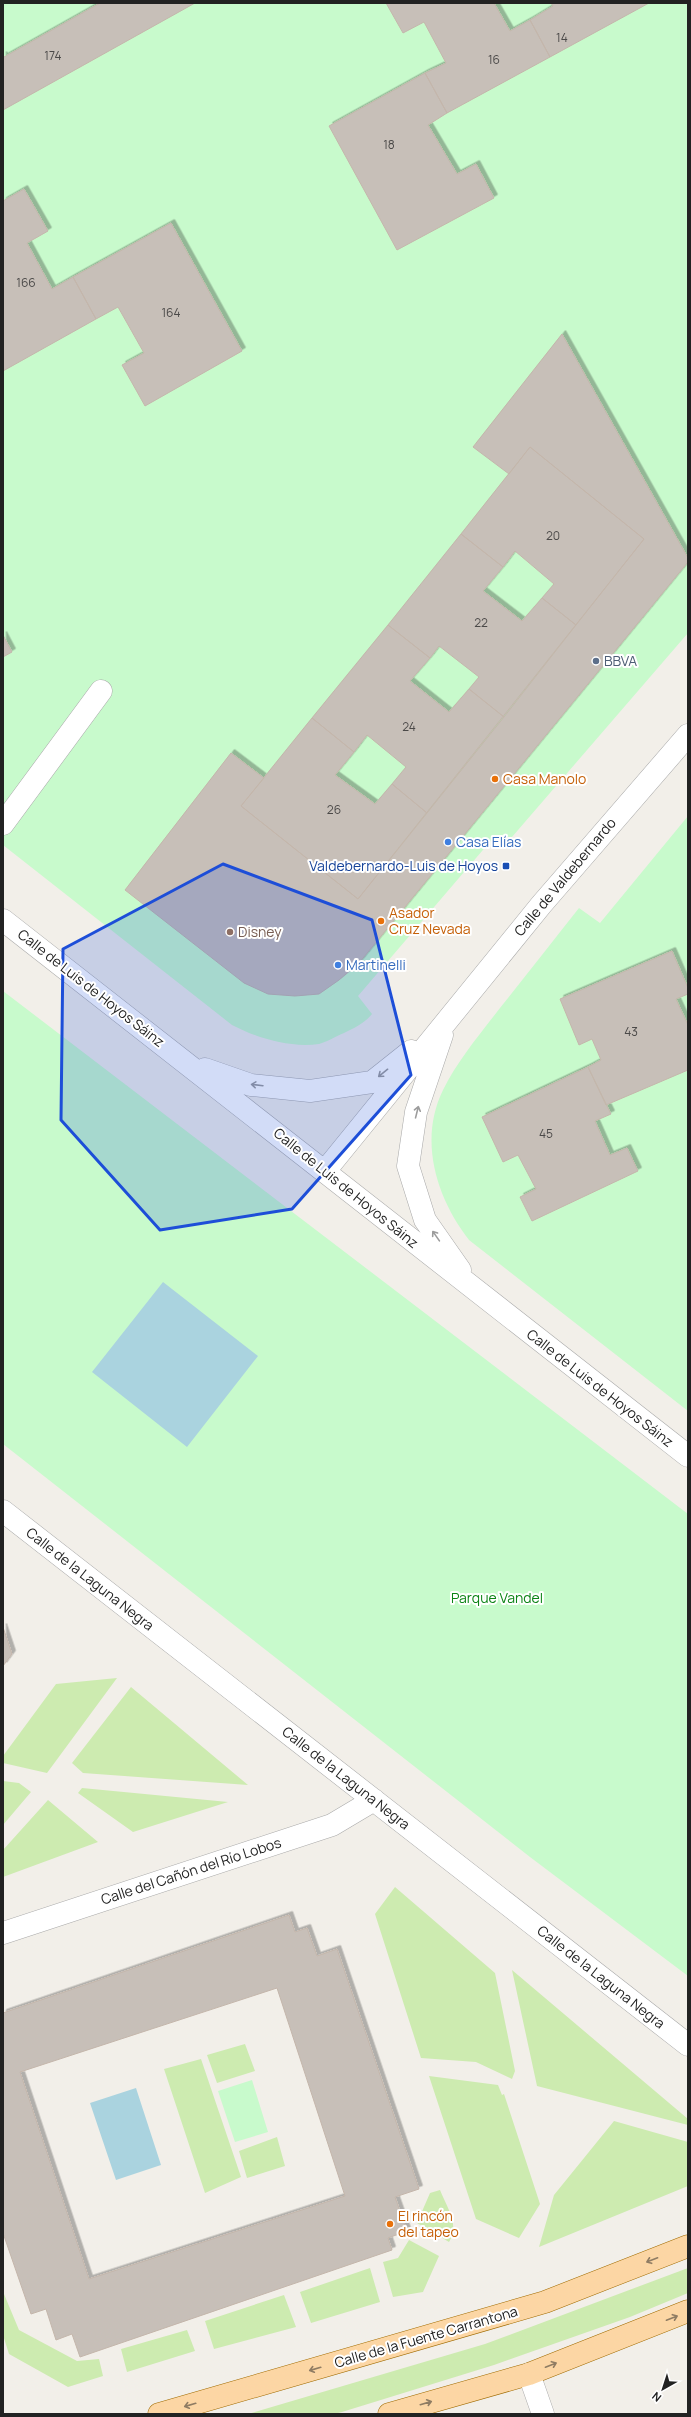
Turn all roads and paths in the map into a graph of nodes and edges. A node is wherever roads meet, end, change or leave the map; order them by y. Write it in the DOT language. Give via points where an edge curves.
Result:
graph roads {
  1 [pos="101,691"];
  2 [pos="688,734"];
  3 [pos="3,824"];
  4 [pos="3,920"];
  5 [pos="446,1023"];
  6 [pos="189,1064"];
  7 [pos="325,1171"];
  8 [pos="474,1291"];
  9 [pos="688,1456"];
  10 [pos="3,1511"];
  11 [pos="374,1800"];
  12 [pos="3,1933"];
  13 [pos="688,2045"];
  14 [pos="688,2246"];
  15 [pos="688,2311"];
  16 [pos="529,2374"];
  17 [pos="159,2414"];
  18 [pos="389,2414"];
  19 [pos="543,2414"];
  1 -- 3 [label="street"];
  2 -- 5 [label="street, Calle de Valdebernardo" via="541,905"];
  4 -- 6 [label="street, Calle de Luis de Hoyos Sáinz"];
  5 -- 6 [label="street, Calle de Valdebernardo, one-way" via="372,1082 310,1091 251,1085"];
  5 -- 7 [label="street, Calle de Valdebernardo"];
  8 -- 5 [label="street, Calle de Valdebernardo, one-way" via="425,1220 408,1166 416,1112"];
  6 -- 7 [label="street, Calle de Luis de Hoyos Sáinz"];
  7 -- 8 [label="street, Calle de Luis de Hoyos Sáinz"];
  8 -- 9 [label="street, Calle de Luis de Hoyos Sáinz"];
  10 -- 11 [label="street, Calle de la Laguna Negra"];
  11 -- 12 [label="street, Calle del Cañón del Río Lobos" via="332,1825"];
  11 -- 13 [label="street, Calle de la Laguna Negra"];
  14 -- 17 [label="main road, Calle de la Fuente Carrantona, one-way" via="545,2302"];
  16 -- 15 [label="main road, one-way"];
  18 -- 16 [label="main road, one-way"];
  16 -- 19 [label="street"];
}
